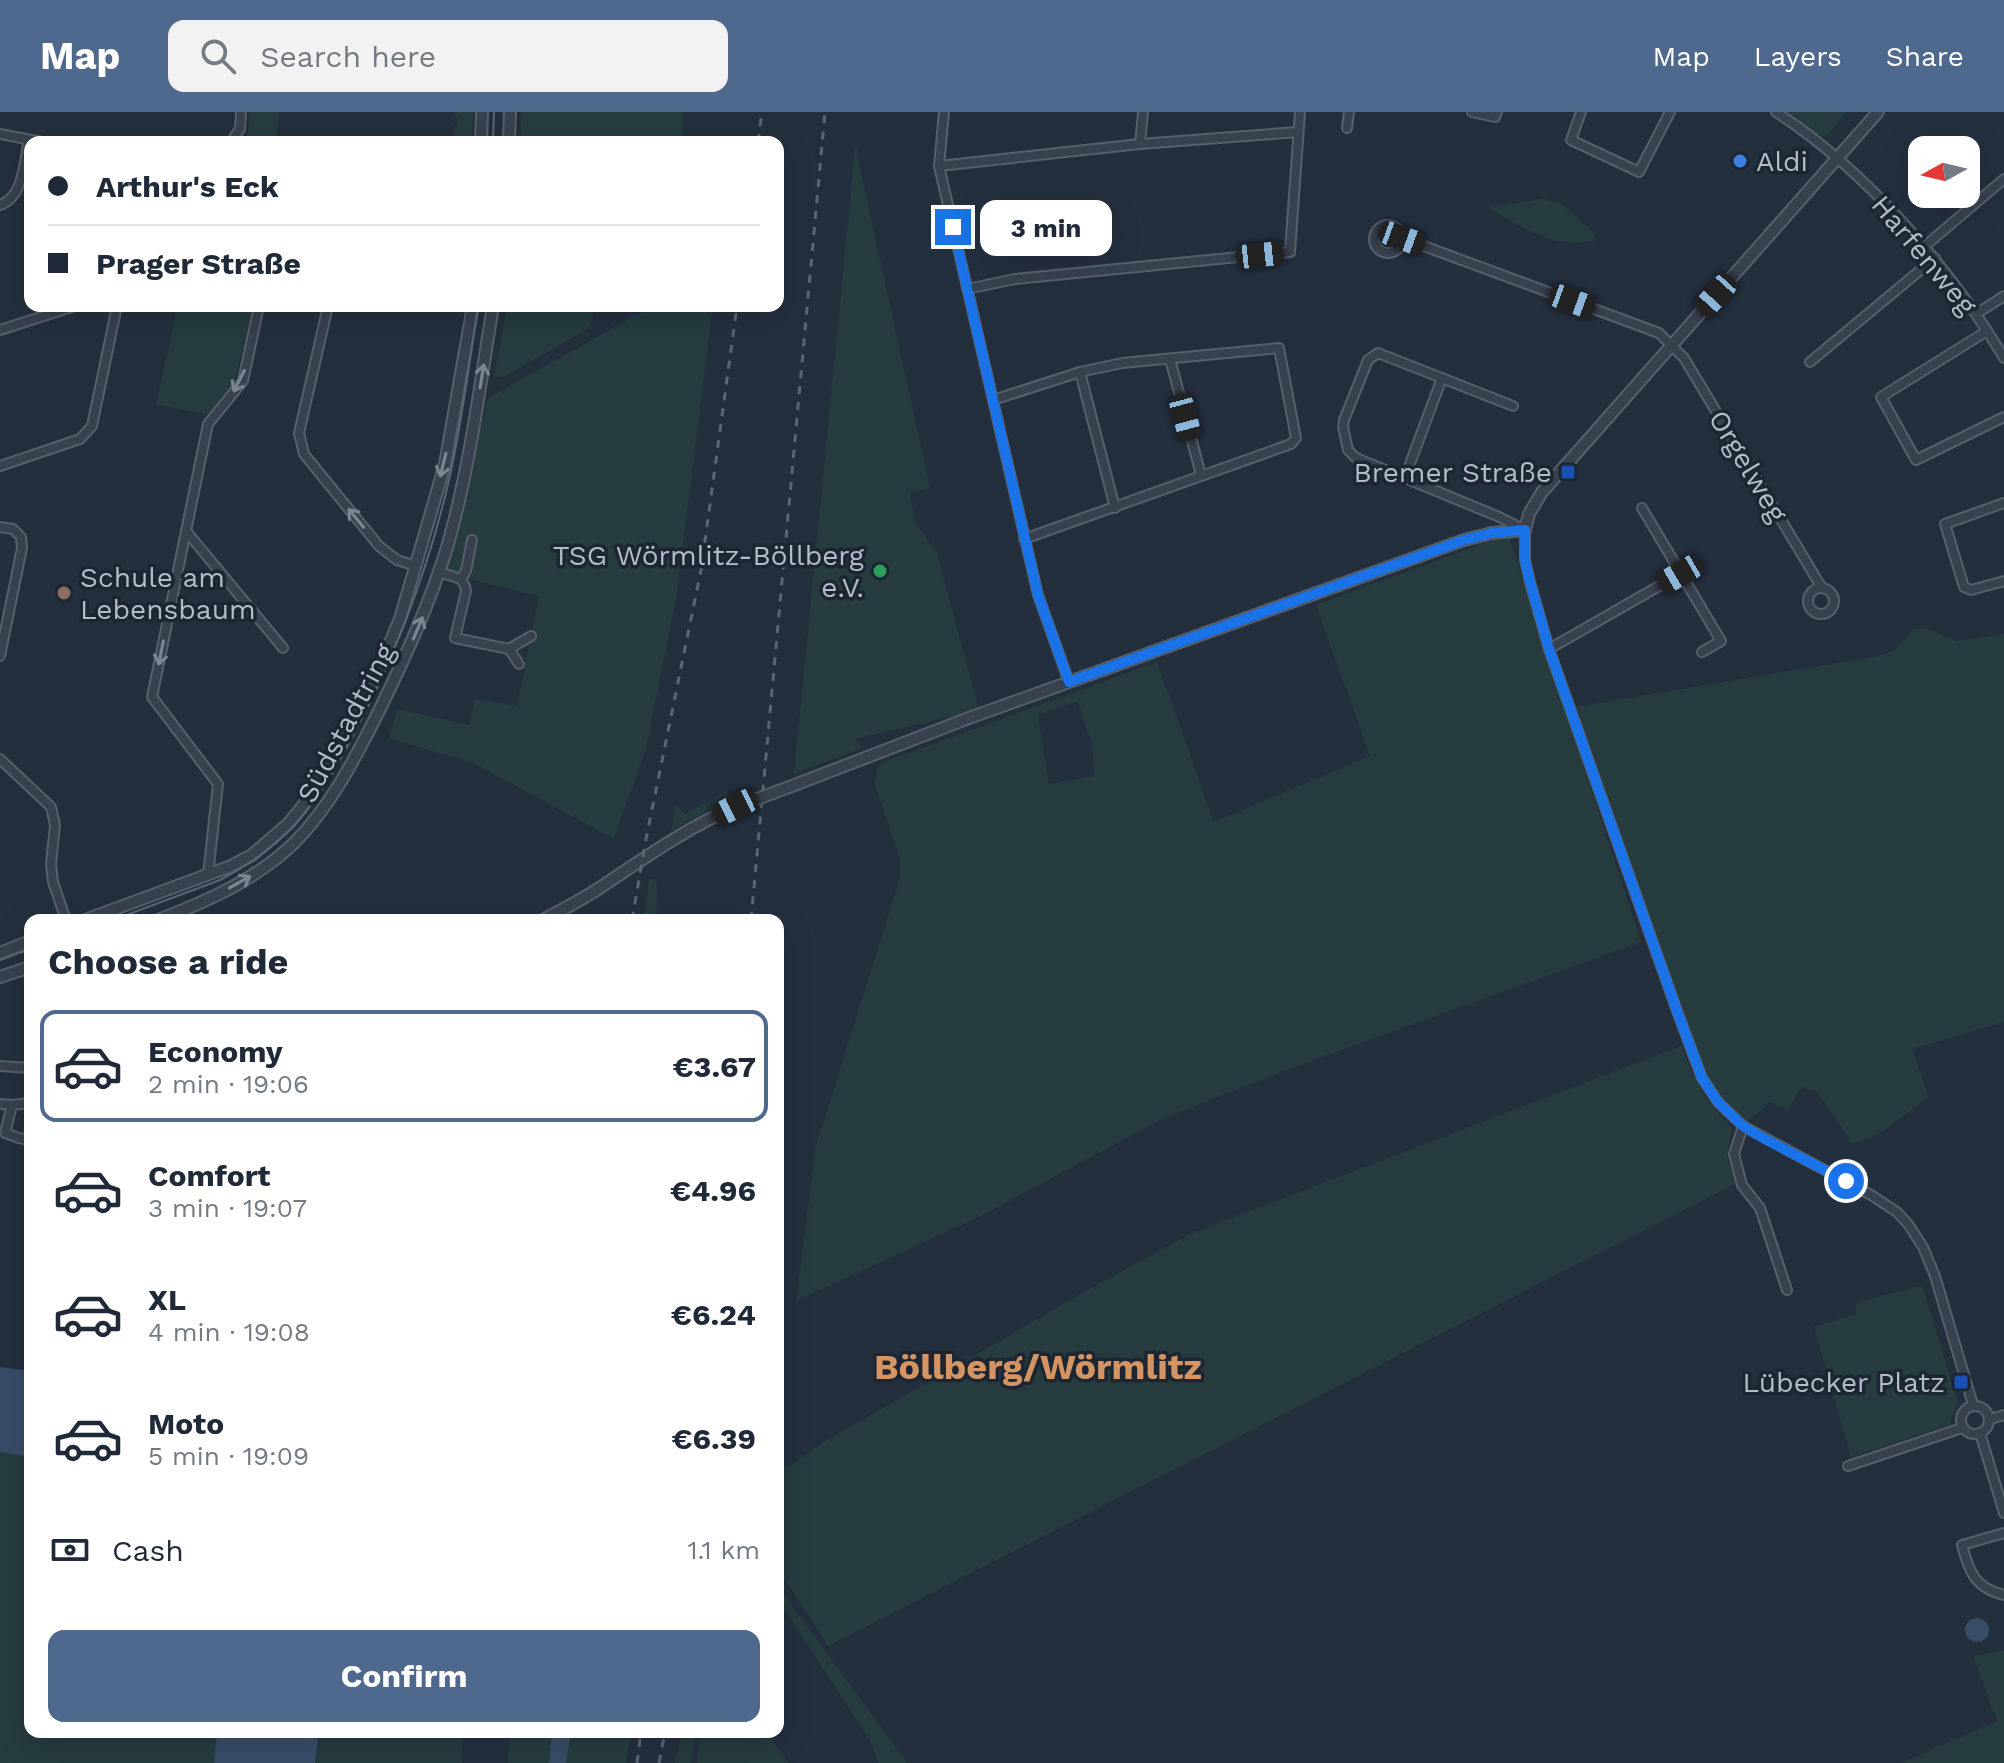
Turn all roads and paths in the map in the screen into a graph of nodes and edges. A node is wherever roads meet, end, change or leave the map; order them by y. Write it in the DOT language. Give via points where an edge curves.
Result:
graph roads {
  1 [pos="241,112"];
  2 [pos="482,112"];
  3 [pos="510,112"];
  4 [pos="944,112"];
  5 [pos="1143,112"];
  6 [pos="1300,112"];
  7 [pos="1349,112"];
  8 [pos="1472,112"];
  9 [pos="1497,112"];
  10 [pos="1581,112"];
  11 [pos="1670,112"];
  12 [pos="1776,112"];
  13 [pos="1878,112"];
  14 [pos="1347,128"];
  15 [pos="1298,132"];
  16 [pos="0,134"];
  17 [pos="235,136"];
  18 [pos="481,136"];
  19 [pos="509,136"];
  20 [pos="24,139"];
  21 [pos="1140,144"];
  22 [pos="1836,159"];
  23 [pos="24,163"];
  24 [pos="939,166"];
  25 [pos="2004,179"];
  26 [pos="0,205"];
  27 [pos="1402,238"];
  28 [pos="1925,246"];
  29 [pos="1935,258"];
  30 [pos="967,289"];
  31 [pos="2004,296"];
  32 [pos="56,312"];
  33 [pos="116,312"];
  34 [pos="258,312"];
  35 [pos="327,312"];
  36 [pos="472,312"];
  37 [pos="492,312"];
  38 [pos="1976,314"];
  39 [pos="0,330"];
  40 [pos="1987,331"];
  41 [pos="1672,345"];
  42 [pos="2004,358"];
  43 [pos="1170,359"];
  44 [pos="1810,362"];
  45 [pos="1080,372"];
  46 [pos="1442,378"];
  47 [pos="993,400"];
  48 [pos="1513,406"];
  49 [pos="2004,417"];
  50 [pos="0,466"];
  51 [pos="1201,475"];
  52 [pos="1405,477"];
  53 [pos="2004,503"];
  54 [pos="1115,508"];
  55 [pos="1642,508"];
  56 [pos="0,527"];
  57 [pos="1525,530"];
  58 [pos="186,531"];
  59 [pos="1024,539"];
  60 [pos="472,540"];
  61 [pos="416,566"];
  62 [pos="439,572"];
  63 [pos="1680,574"];
  64 [pos="461,579"];
  65 [pos="2004,581"];
  66 [pos="1822,588"];
  67 [pos="531,636"];
  68 [pos="283,648"];
  69 [pos="509,649"];
  70 [pos="1549,649"];
  71 [pos="1702,652"];
  72 [pos="0,656"];
  73 [pos="519,664"];
  74 [pos="1069,682"];
  75 [pos="0,759"];
  76 [pos="208,875"];
  77 [pos="64,914"];
  78 [pos="101,914"];
  79 [pos="172,914"];
  80 [pos="554,914"];
  81 [pos="24,943"];
  82 [pos="0,953"];
  83 [pos="24,969"];
  84 [pos="0,977"];
  85 [pos="0,1066"];
  86 [pos="24,1068"];
  87 [pos="0,1104"];
  88 [pos="24,1104"];
  89 [pos="12,1105"];
  90 [pos="1743,1126"];
  91 [pos="24,1139"];
  92 [pos="1787,1290"];
  93 [pos="1973,1405"];
  94 [pos="2004,1415"];
  95 [pos="1990,1419"];
  96 [pos="1962,1428"];
  97 [pos="1980,1433"];
  98 [pos="1848,1466"];
  99 [pos="2004,1513"];
  100 [pos="2004,1533"];
  101 [pos="2004,1595"];
  1 -- 17 [label="street"];
  2 -- 18 [label="street"];
  3 -- 19 [label="street"];
  4 -- 24 [label="street"];
  5 -- 21 [label="street"];
  6 -- 15 [label="street"];
  7 -- 14 [label="street"];
  8 -- 9 [label="street" via="1495,117"];
  10 -- 11 [label="street" via="1571,140 1639,172"];
  12 -- 22 [label="street, Harfenweg"];
  13 -- 22 [label="street"];
  15 -- 21 [label="street"];
  15 -- 30 [label="street" via="1290,252 1015,279"];
  16 -- 20 [label="street"];
  21 -- 24 [label="street"];
  22 -- 28 [label="street, Harfenweg"];
  22 -- 41 [label="street"];
  23 -- 26 [label="street" via="18,190"];
  24 -- 30 [label="street"];
  25 -- 28 [label="street"];
  27 -- 41 [label="street" via="1659,333"];
  28 -- 29 [label="street, Harfenweg"];
  29 -- 38 [label="street, Harfenweg"];
  29 -- 44 [label="street"];
  30 -- 47 [label="street"];
  31 -- 38 [label="street"];
  32 -- 39 [label="street"];
  33 -- 50 [label="street" via="92,426 80,439"];
  34 -- 58 [label="street, one-way" via="243,381 208,424"];
  61 -- 35 [label="street, one-way" via="379,546 304,454 299,433"];
  36 -- 61 [label="street, Südstadtring, one-way" via="445,464"];
  62 -- 37 [label="street, Südstadtring, one-way" via="464,480"];
  38 -- 40 [label="street, Harfenweg"];
  40 -- 42 [label="street, Harfenweg"];
  40 -- 49 [label="street" via="1881,397 1916,460"];
  41 -- 57 [label="street" via="1542,492"];
  41 -- 66 [label="street, Orgelweg"];
  43 -- 45 [label="street"];
  43 -- 51 [label="street"];
  43 -- 51 [label="street" via="1279,348 1296,438"];
  45 -- 47 [label="street"];
  45 -- 54 [label="street"];
  46 -- 48 [label="street"];
  46 -- 52 [label="street"];
  46 -- 52 [label="street" via="1378,353 1368,360 1344,420 1348,450 1356,458"];
  47 -- 59 [label="street"];
  51 -- 54 [label="street"];
  52 -- 57 [label="street"];
  53 -- 65 [label="street" via="1945,524 1964,587 1971,590"];
  54 -- 59 [label="street"];
  55 -- 63 [label="street"];
  56 -- 72 [label="street" via="13,529 22,548"];
  57 -- 70 [label="street" via="1525,560"];
  57 -- 74 [label="street" via="1464,540"];
  58 -- 68 [label="street"];
  58 -- 76 [label="street, one-way" via="152,697 218,784"];
  59 -- 74 [label="street"];
  60 -- 64 [label="street"];
  61 -- 76 [label="street, Südstadtring" via="374,681 317,784 289,823 252,855"];
  62 -- 64 [label="street"];
  79 -- 62 [label="street, Südstadtring, one-way" via="257,872 312,823 366,736"];
  63 -- 70 [label="street"];
  63 -- 71 [label="street" via="1721,641"];
  64 -- 69 [label="street" via="466,591 455,638"];
  67 -- 69 [label="street"];
  69 -- 73 [label="street"];
  70 -- 90 [label="street" via="1702,1078"];
  74 -- 80 [label="street, bridge" via="738,806 684,832"];
  75 -- 77 [label="street" via="51,807 53,882"];
  76 -- 78 [label="street, Südstadtring"];
  81 -- 82 [label="street"];
  83 -- 84 [label="street"];
  85 -- 86 [label="street"];
  87 -- 89 [label="street"];
  88 -- 89 [label="street"];
  89 -- 91 [label="street" via="5,1133"];
  90 -- 92 [label="street" via="1734,1154 1742,1185 1760,1208"];
  90 -- 93 [label="street" via="1871,1195 1908,1224 1935,1276"];
  93 -- 95 [label="street" via="1982,1406"];
  93 -- 96 [label="street" via="1961,1417"];
  94 -- 95 [label="street"];
  95 -- 97 [label="street"];
  96 -- 97 [label="street"];
  96 -- 98 [label="street"];
  97 -- 99 [label="street"];
  100 -- 101 [label="street" via="1962,1545 1968,1570 1981,1585"];
}
